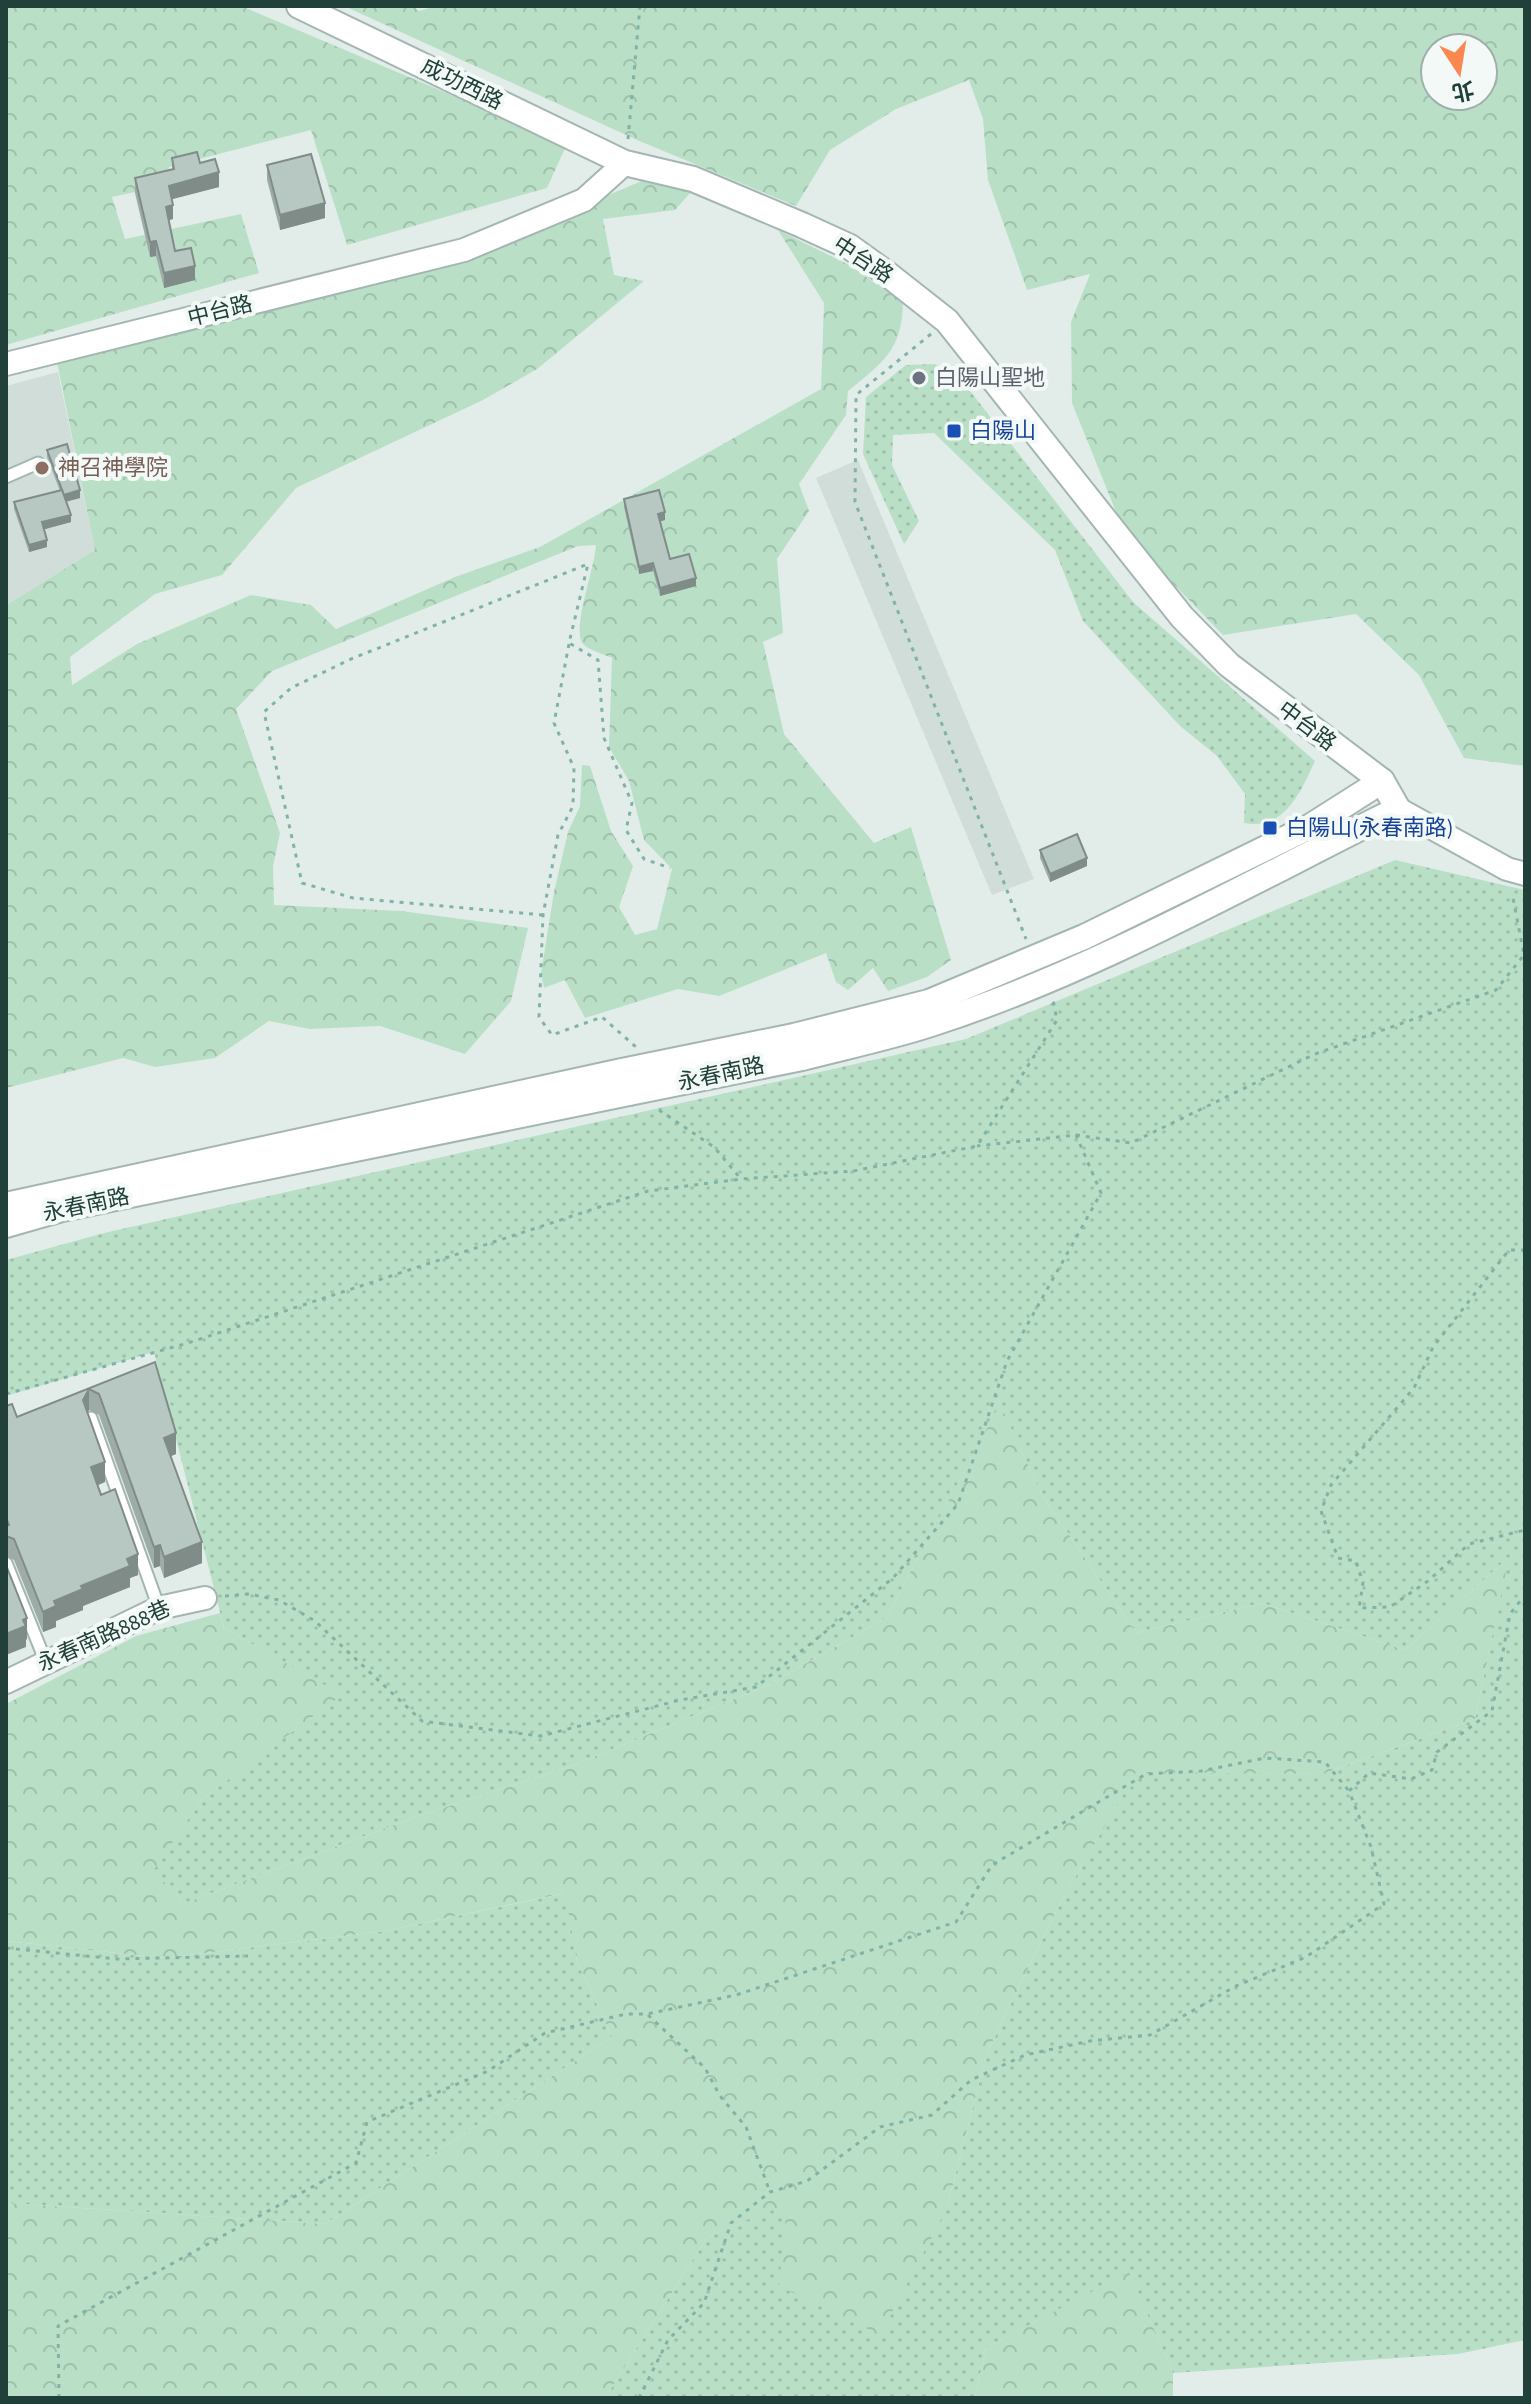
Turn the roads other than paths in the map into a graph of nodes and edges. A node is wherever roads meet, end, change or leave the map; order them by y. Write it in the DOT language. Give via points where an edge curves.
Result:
graph roads {
  1 [pos="299,6"];
  2 [pos="625,163"];
  3 [pos="6,364"];
  4 [pos="38,463"];
  5 [pos="6,477"];
  6 [pos="1382,781"];
  7 [pos="1398,809"];
  8 [pos="1516,871"];
  9 [pos="798,1047"];
  10 [pos="9,1214"];
  11 [pos="91,1418"];
  12 [pos="6,1563"];
  13 [pos="205,1598"];
  14 [pos="159,1608"];
  15 [pos="45,1660"];
  16 [pos="6,1682"];
  1 -- 2 [label="street, 成功西路"];
  2 -- 3 [label="street, 中台路" via="584,200 464,250"];
  2 -- 6 [label="street, 中台路" via="693,179 850,247 947,321 1182,617 1229,665"];
  4 -- 5 [label="lane"];
  6 -- 7 [label="street, 中台路"];
  6 -- 9 [label="street, 永春南路" via="1311,826 1084,937 929,1002"];
  7 -- 8 [label="street"];
  7 -- 9 [label="street, 永春南路" via="1022,990 930,1025"];
  9 -- 10 [label="street, 永春南路, bridge" via="630,1073"];
  11 -- 14 [label="lane"];
  12 -- 15 [label="lane"];
  13 -- 14 [label="street, 永春南路888巷"];
  14 -- 15 [label="street, 永春南路888巷"];
  15 -- 16 [label="street, 永春南路888巷"];
}
